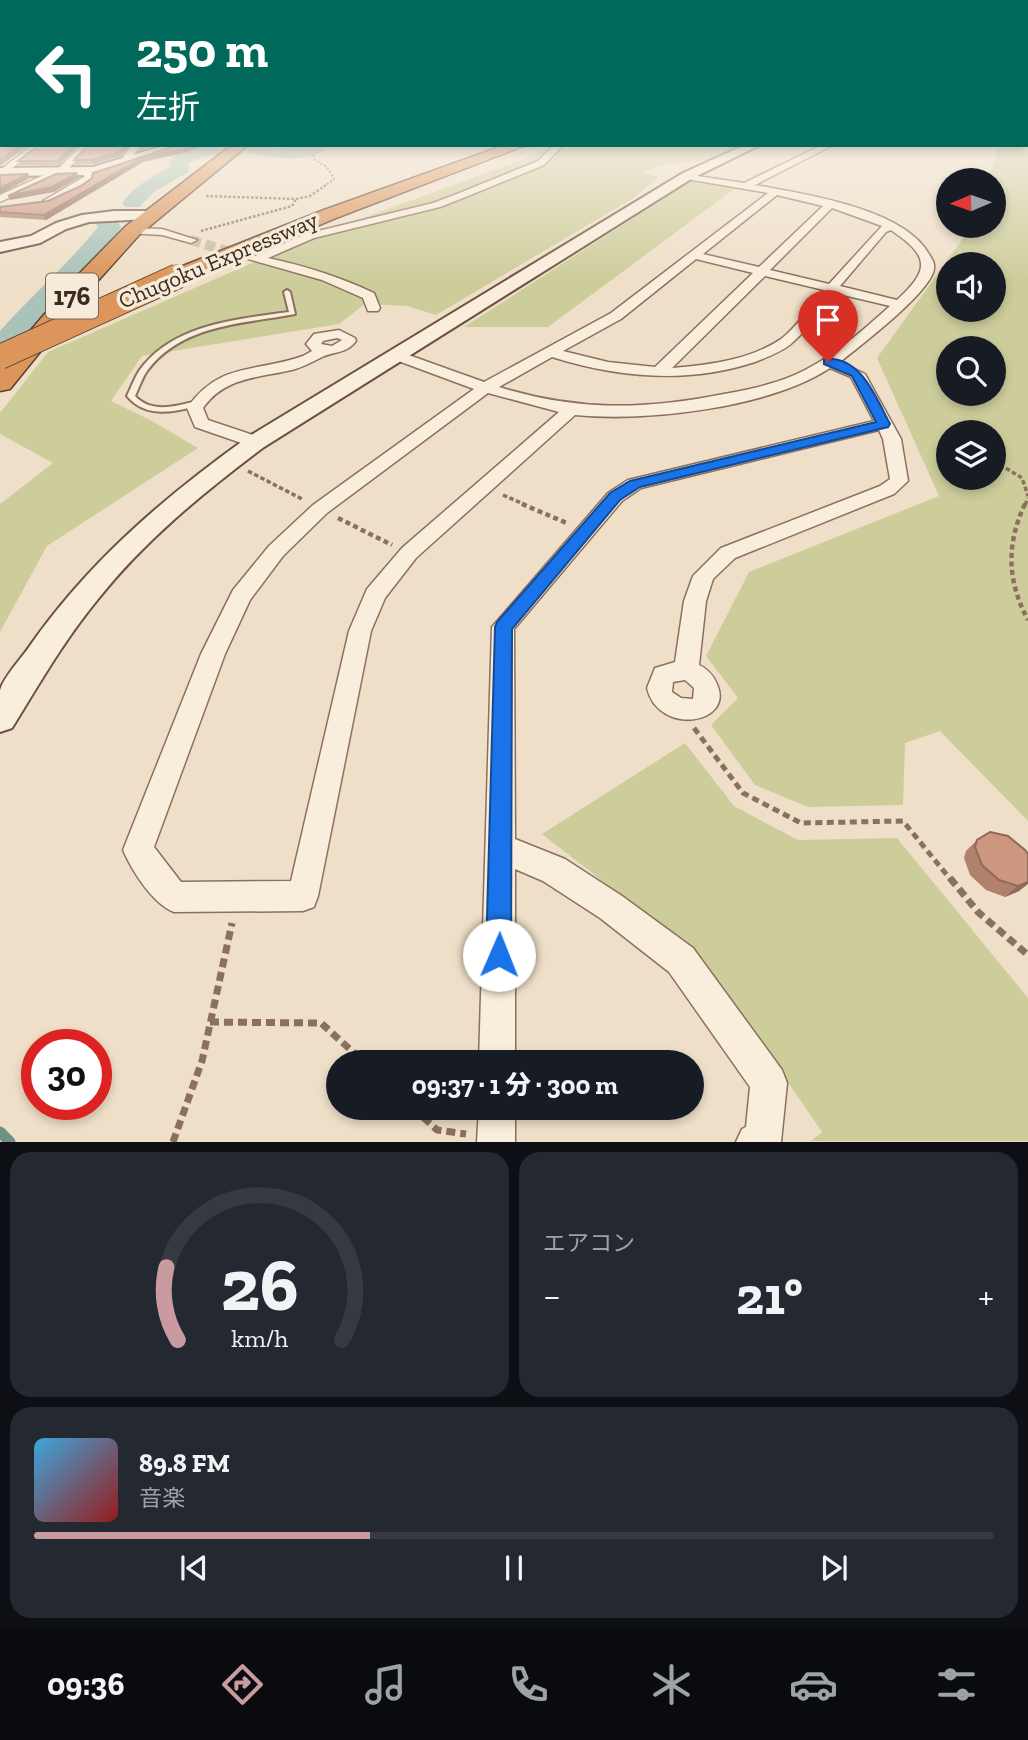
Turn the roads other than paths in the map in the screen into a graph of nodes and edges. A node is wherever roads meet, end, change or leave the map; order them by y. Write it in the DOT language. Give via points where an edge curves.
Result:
graph roads {
  1 [pos="54,173"];
  2 [pos="87,173"];
  3 [pos="205,173"];
  4 [pos="413,173"];
  5 [pos="442,173"];
  6 [pos="516,173"];
  7 [pos="693,173"];
  8 [pos="772,173"];
  9 [pos="687,176"];
  10 [pos="744,187"];
  11 [pos="774,193"];
  12 [pos="0,200"];
  13 [pos="831,204"];
  14 [pos="34,206"];
  15 [pos="150,215"];
  16 [pos="893,226"];
  17 [pos="132,231"];
  18 [pos="191,240"];
  19 [pos="0,247"];
  20 [pos="693,255"];
  21 [pos="760,271"];
  22 [pos="168,272"];
  23 [pos="834,288"];
  24 [pos="286,292"];
  25 [pos="899,304"];
  26 [pos="373,308"];
  27 [pos="0,337"];
  28 [pos="323,350"];
  29 [pos="549,351"];
  30 [pos="0,356"];
  31 [pos="398,356"];
  32 [pos="828,362"];
  33 [pos="659,372"];
  34 [pos="0,383"];
  35 [pos="485,388"];
  36 [pos="197,403"];
  37 [pos="572,409"];
  38 [pos="884,424"];
  39 [pos="256,442"];
  40 [pos="686,671"];
  41 [pos="0,718"];
  42 [pos="500,848"];
  43 [pos="497,1050"];
  44 [pos="497,1120"];
  45 [pos="496,1142"];
  46 [pos="755,1142"];
  1 -- 12 [label="street"];
  2 -- 14 [label="street" via="82,185"];
  3 -- 15 [label="highway, 176"];
  4 -- 22 [label="highway, Chugoku Expressway" via="302,212"];
  5 -- 22 [label="highway, Chugoku Expressway"];
  6 -- 26 [label="street" via="448,201 310,236 252,258 336,280 369,296"];
  7 -- 9 [label="street"];
  8 -- 10 [label="street"];
  9 -- 10 [label="street"];
  9 -- 31 [label="street"];
  10 -- 11 [label="street"];
  11 -- 13 [label="street"];
  11 -- 20 [label="street"];
  13 -- 16 [label="street"];
  13 -- 21 [label="street"];
  15 -- 17 [label="highway, 176"];
  15 -- 19 [label="street" via="87,218 35,240"];
  16 -- 23 [label="street" via="882,230"];
  16 -- 25 [label="street" via="920,245 928,260 928,273"];
  17 -- 18 [label="street"];
  17 -- 34 [label="highway, 176"];
  20 -- 21 [label="street"];
  20 -- 29 [label="street" via="616,316"];
  21 -- 23 [label="street"];
  21 -- 33 [label="street"];
  22 -- 27 [label="highway, Chugoku Expressway"];
  22 -- 30 [label="highway, Chugoku Expressway, bridge"];
  23 -- 25 [label="street"];
  23 -- 33 [label="street" via="787,341 768,353 720,367"];
  24 -- 36 [label="lane" via="293,313 211,326 165,348 131,396 145,406 170,411"];
  25 -- 32 [label="street"];
  28 -- 36 [label="street" via="303,361 230,377 216,383"];
  29 -- 33 [label="street" via="600,366"];
  29 -- 35 [label="street"];
  31 -- 35 [label="street"];
  31 -- 39 [label="street"];
  32 -- 37 [label="street" via="775,389 713,402 654,411"];
  32 -- 38 [label="street" via="857,374"];
  35 -- 37 [label="street"];
  35 -- 37 [label="street" via="320,509 275,551 241,596 213,654 138,850 174,897 303,896 360,631 375,595 409,553"];
  36 -- 39 [label="street" via="201,423"];
  38 -- 40 [label="street" via="892,439 899,481 887,491 728,553 704,576 695,601"];
  38 -- 42 [label="street" via="635,484 615,496 503,627"];
  39 -- 41 [label="street" via="174,504 120,555 67,616"];
  42 -- 43 [label="street"];
  42 -- 46 [label="street" via="554,870 681,960 769,1083 763,1139"];
  44 -- 45 [label="street"];
}
